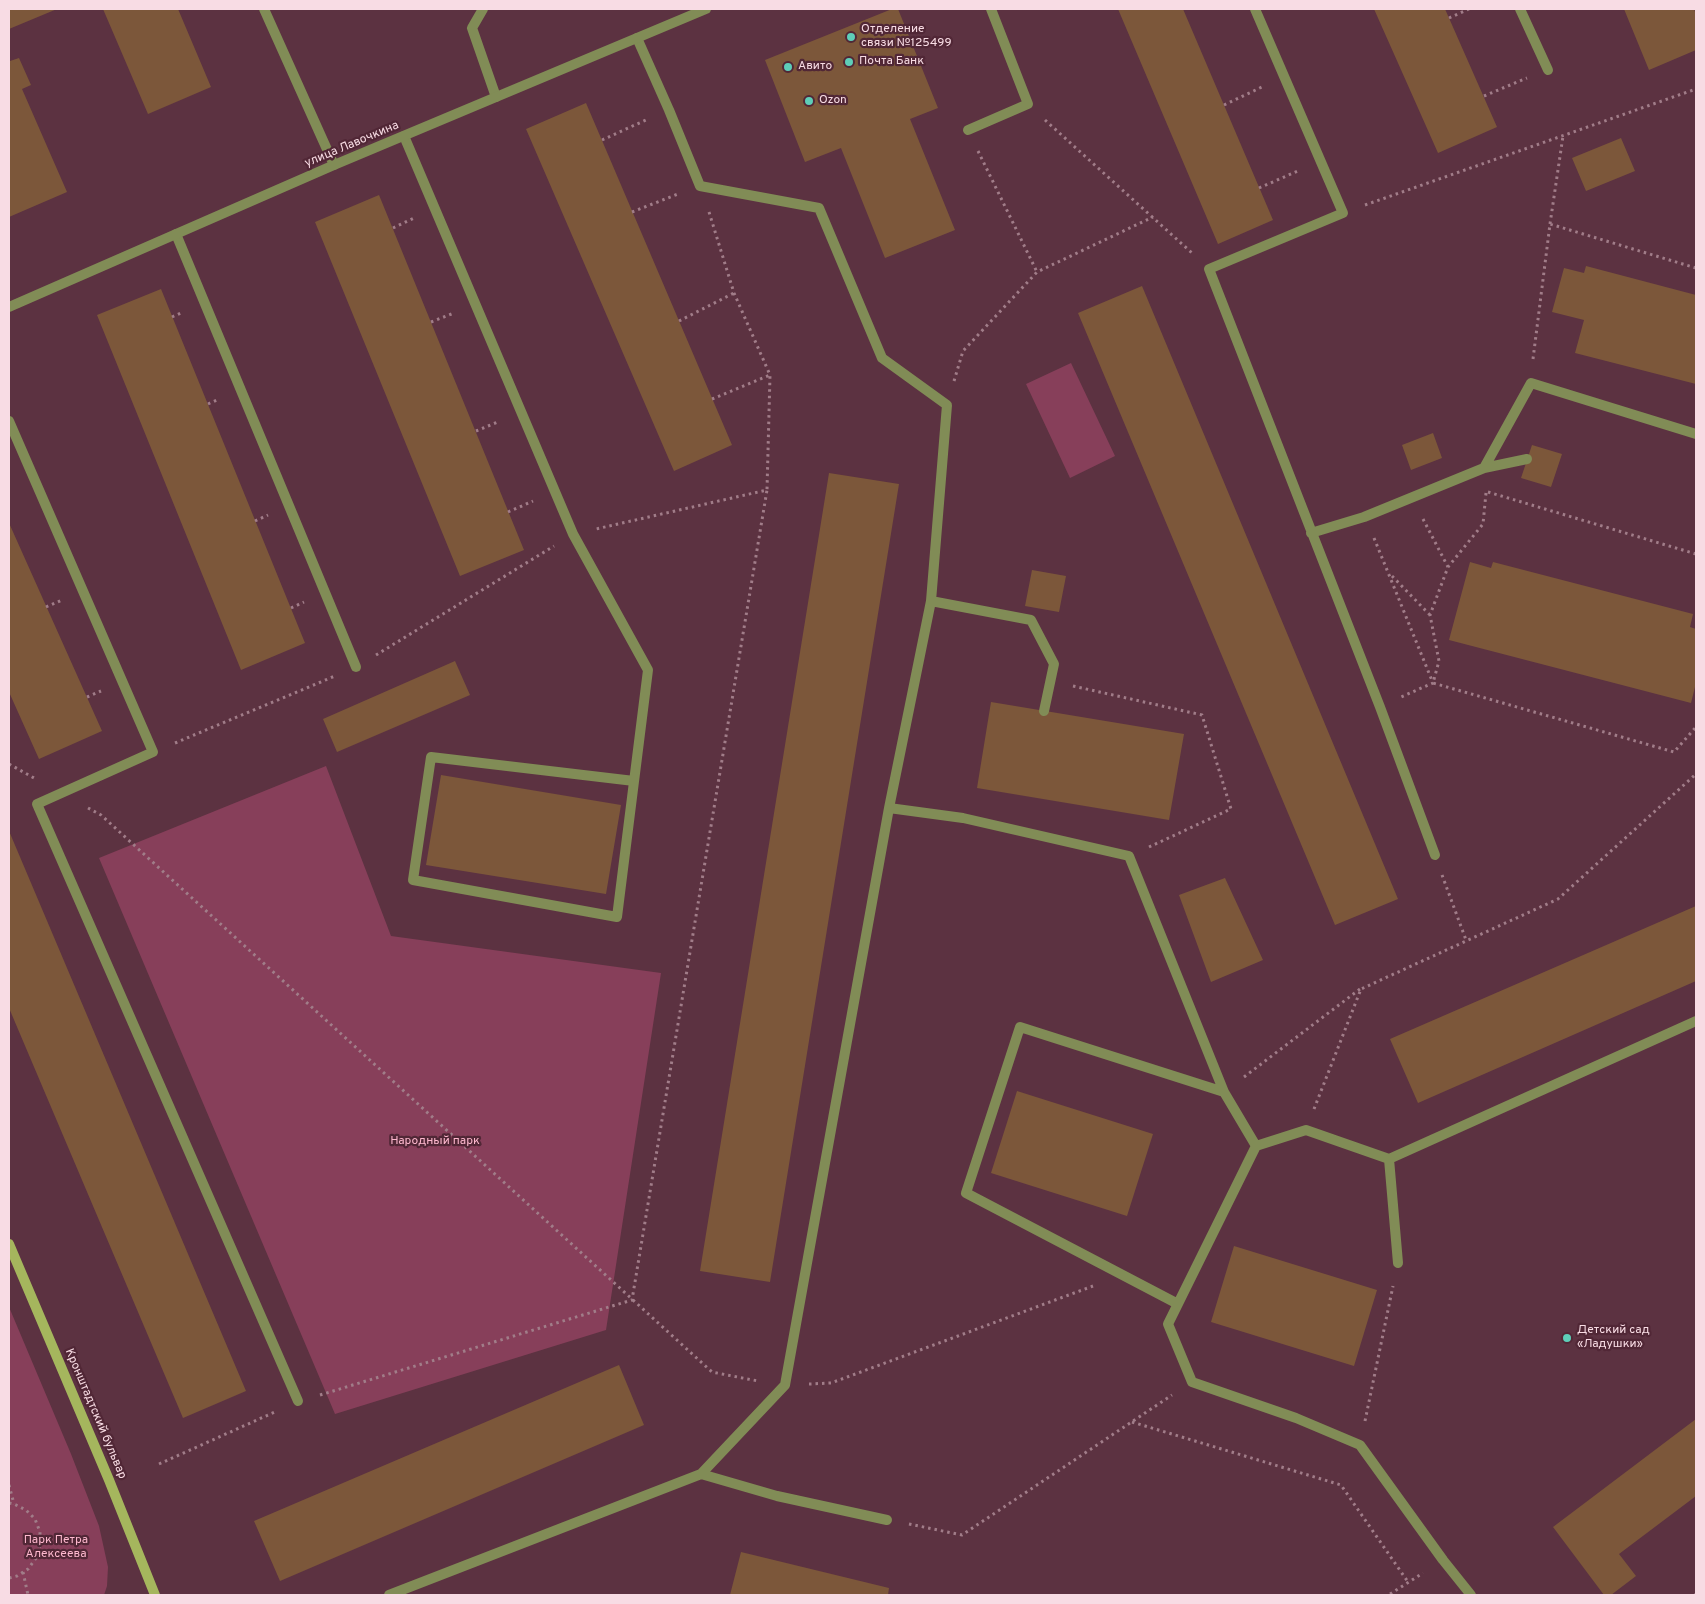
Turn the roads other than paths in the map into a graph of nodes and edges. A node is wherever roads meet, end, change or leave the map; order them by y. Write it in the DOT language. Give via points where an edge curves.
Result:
graph roads {
  1 [pos="264,9"];
  2 [pos="483,9"];
  3 [pos="706,9"];
  4 [pos="991,9"];
  5 [pos="1255,9"];
  6 [pos="1520,9"];
  7 [pos="637,38"];
  8 [pos="1548,70"];
  9 [pos="496,97"];
  10 [pos="968,130"];
  11 [pos="404,136"];
  12 [pos="334,165"];
  13 [pos="176,234"];
  14 [pos="9,307"];
  15 [pos="9,421"];
  16 [pos="1696,434"];
  17 [pos="1527,459"];
  18 [pos="1484,468"];
  19 [pos="1311,533"];
  20 [pos="931,601"];
  21 [pos="356,667"];
  22 [pos="1044,711"];
  23 [pos="634,781"];
  24 [pos="889,808"];
  25 [pos="1434,855"];
  26 [pos="1696,1021"];
  27 [pos="1224,1092"];
  28 [pos="1256,1146"];
  29 [pos="1389,1159"];
  30 [pos="9,1244"];
  31 [pos="1398,1263"];
  32 [pos="1178,1304"];
  33 [pos="298,1402"];
  34 [pos="701,1474"];
  35 [pos="886,1520"];
  36 [pos="155,1595"];
  37 [pos="389,1595"];
  38 [pos="1470,1595"];
  1 -- 12 [label="street"];
  2 -- 9 [label="street" via="472,28"];
  3 -- 7 [label="street, улица Лавочкина"];
  4 -- 10 [label="street" via="1028,104"];
  5 -- 19 [label="street" via="1343,213 1209,268"];
  6 -- 8 [label="street"];
  7 -- 9 [label="street, улица Лавочкина"];
  7 -- 20 [label="street" via="700,186 819,208 882,358 947,405"];
  9 -- 11 [label="street, улица Лавочкина"];
  11 -- 12 [label="street, улица Лавочкина"];
  11 -- 23 [label="street" via="573,534 648,670"];
  12 -- 13 [label="street, улица Лавочкина"];
  13 -- 14 [label="street, улица Лавочкина"];
  13 -- 21 [label="street"];
  15 -- 33 [label="street" via="154,752 37,804"];
  16 -- 18 [label="street" via="1530,383"];
  17 -- 18 [label="street"];
  18 -- 19 [label="street" via="1364,517"];
  19 -- 25 [label="street"];
  20 -- 22 [label="street" via="1031,620 1054,664"];
  20 -- 24 [label="street"];
  23 -- 23 [label="street" via="617,917 413,880 431,757"];
  24 -- 27 [label="street" via="963,818 1130,856"];
  24 -- 34 [label="street" via="784,1385"];
  26 -- 29 [label="street"];
  27 -- 28 [label="street"];
  27 -- 32 [label="street" via="1020,1026 966,1193"];
  28 -- 29 [label="street" via="1306,1130"];
  28 -- 32 [label="street"];
  29 -- 31 [label="street"];
  30 -- 36 [label="main road, Кронштадтский бульвар"];
  32 -- 38 [label="street" via="1168,1324 1192,1382 1296,1418 1360,1445"];
  34 -- 35 [label="street" via="777,1496"];
  34 -- 37 [label="street"];
}
